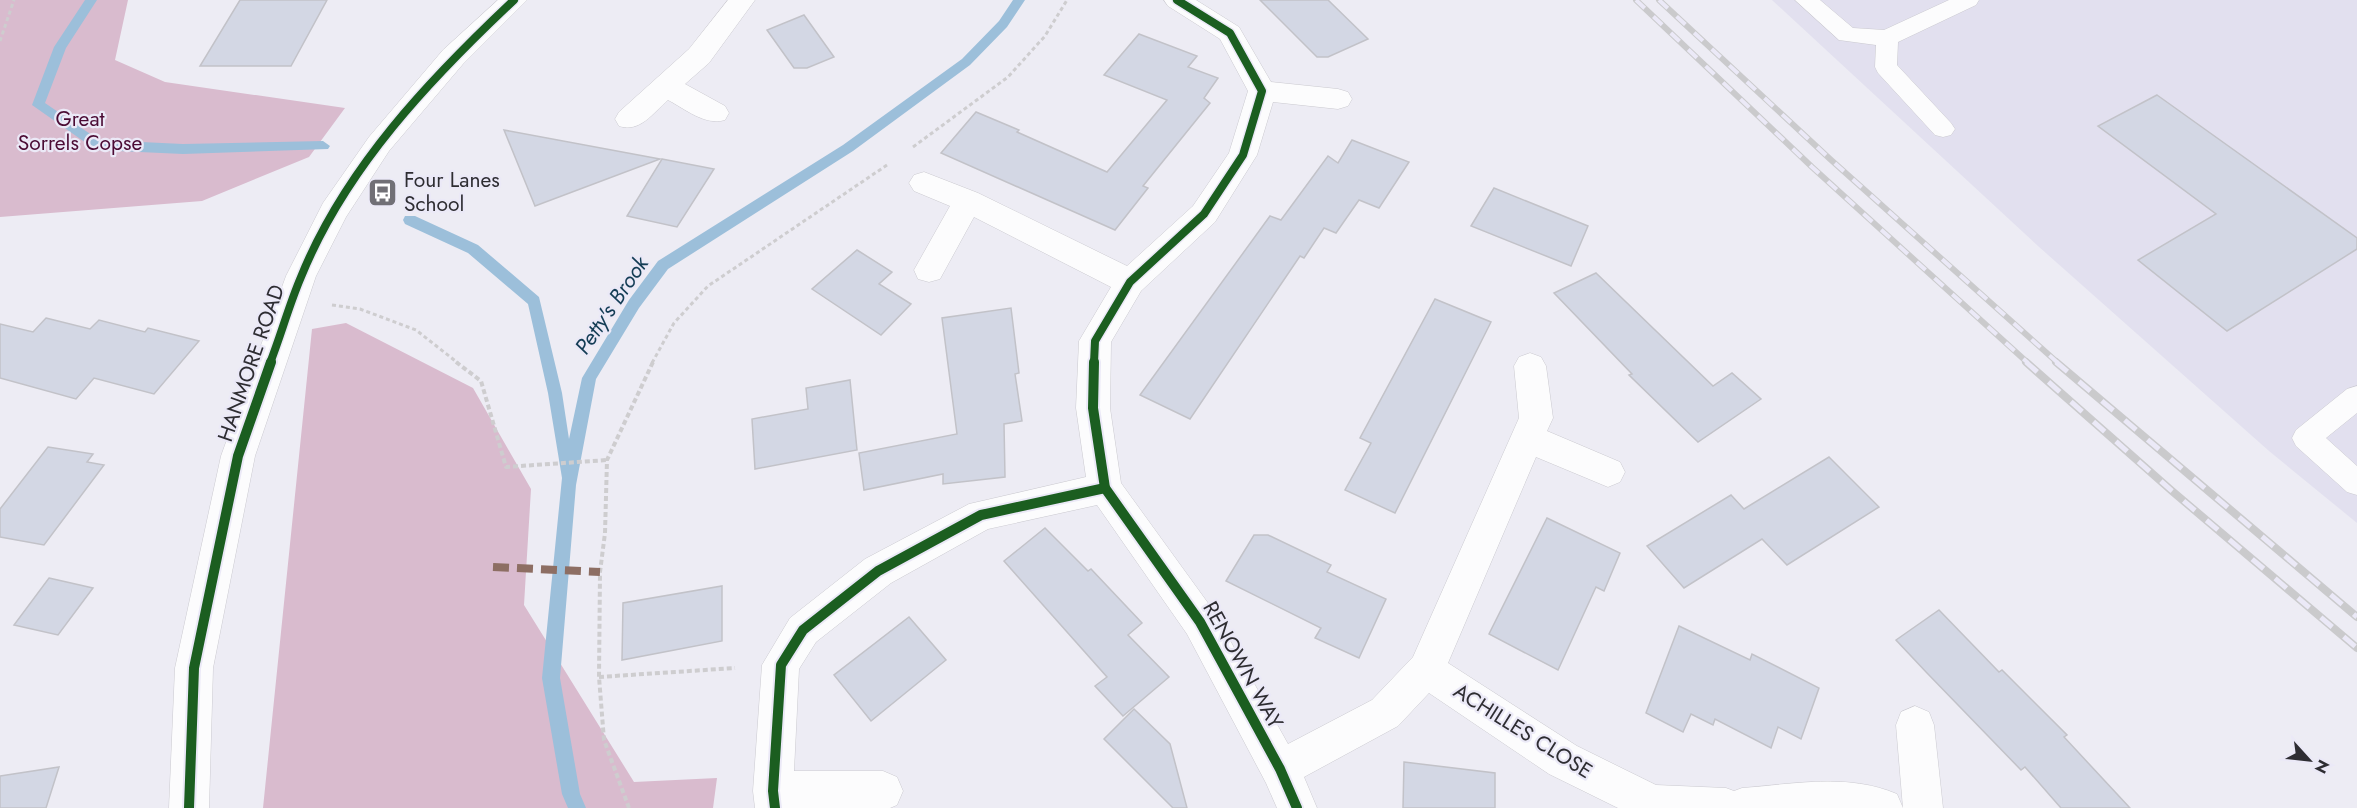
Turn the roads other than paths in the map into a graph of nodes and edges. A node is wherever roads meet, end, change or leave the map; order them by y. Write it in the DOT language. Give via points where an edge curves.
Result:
graph roads {
  1 [pos="514,0"];
  2 [pos="742,0"];
  3 [pos="1177,0"];
  4 [pos="1806,0"];
  5 [pos="1968,0"];
  6 [pos="1887,38"];
  7 [pos="666,86"];
  8 [pos="1262,91"];
  9 [pos="1338,99"];
  10 [pos="715,113"];
  11 [pos="629,119"];
  12 [pos="1943,129"];
  13 [pos="924,183"];
  14 [pos="968,201"];
  15 [pos="929,270"];
  16 [pos="1130,282"];
  17 [pos="1530,366"];
  18 [pos="2357,397"];
  19 [pos="1527,438"];
  20 [pos="1608,472"];
  21 [pos="2357,483"];
  22 [pos="1105,488"];
  23 [pos="1426,670"];
  24 [pos="1915,725"];
  25 [pos="1280,769"];
  26 [pos="883,791"];
  27 [pos="774,800"];
  28 [pos="189,808"];
  29 [pos="1297,808"];
  30 [pos="1726,808"];
  31 [pos="1742,808"];
  32 [pos="1883,808"];
  33 [pos="1923,808"];
  1 -- 28 [label="street, HANMORE ROAD" via="453,57 379,144 334,211 301,276 238,456 194,668"];
  2 -- 7 [label="street" via="699,56"];
  3 -- 8 [label="street" via="1230,33"];
  4 -- 6 [label="lane" via="1847,35"];
  5 -- 6 [label="lane"];
  6 -- 12 [label="lane" via="1886,67"];
  7 -- 10 [label="street"];
  7 -- 11 [label="street"];
  8 -- 9 [label="street"];
  8 -- 16 [label="street, RENOWN WAY" via="1243,155 1204,214"];
  13 -- 14 [label="street"];
  14 -- 15 [label="street"];
  14 -- 16 [label="street"];
  16 -- 22 [label="street, RENOWN WAY" via="1095,341 1093,408"];
  17 -- 19 [label="street" via="1536,417"];
  18 -- 21 [label="lane" via="2306,438"];
  19 -- 20 [label="street"];
  19 -- 23 [label="street"];
  22 -- 25 [label="street, RENOWN WAY" via="1200,622"];
  22 -- 27 [label="street" via="981,515 888,565 803,630 781,665"];
  23 -- 25 [label="street" via="1385,713"];
  23 -- 30 [label="street, ACHILLES CLOSE" via="1563,760 1654,805"];
  24 -- 33 [label="street"];
  25 -- 29 [label="street, RENOWN WAY"];
  26 -- 27 [label="street"];
  31 -- 32 [label="street" via="1832,800"];
}
